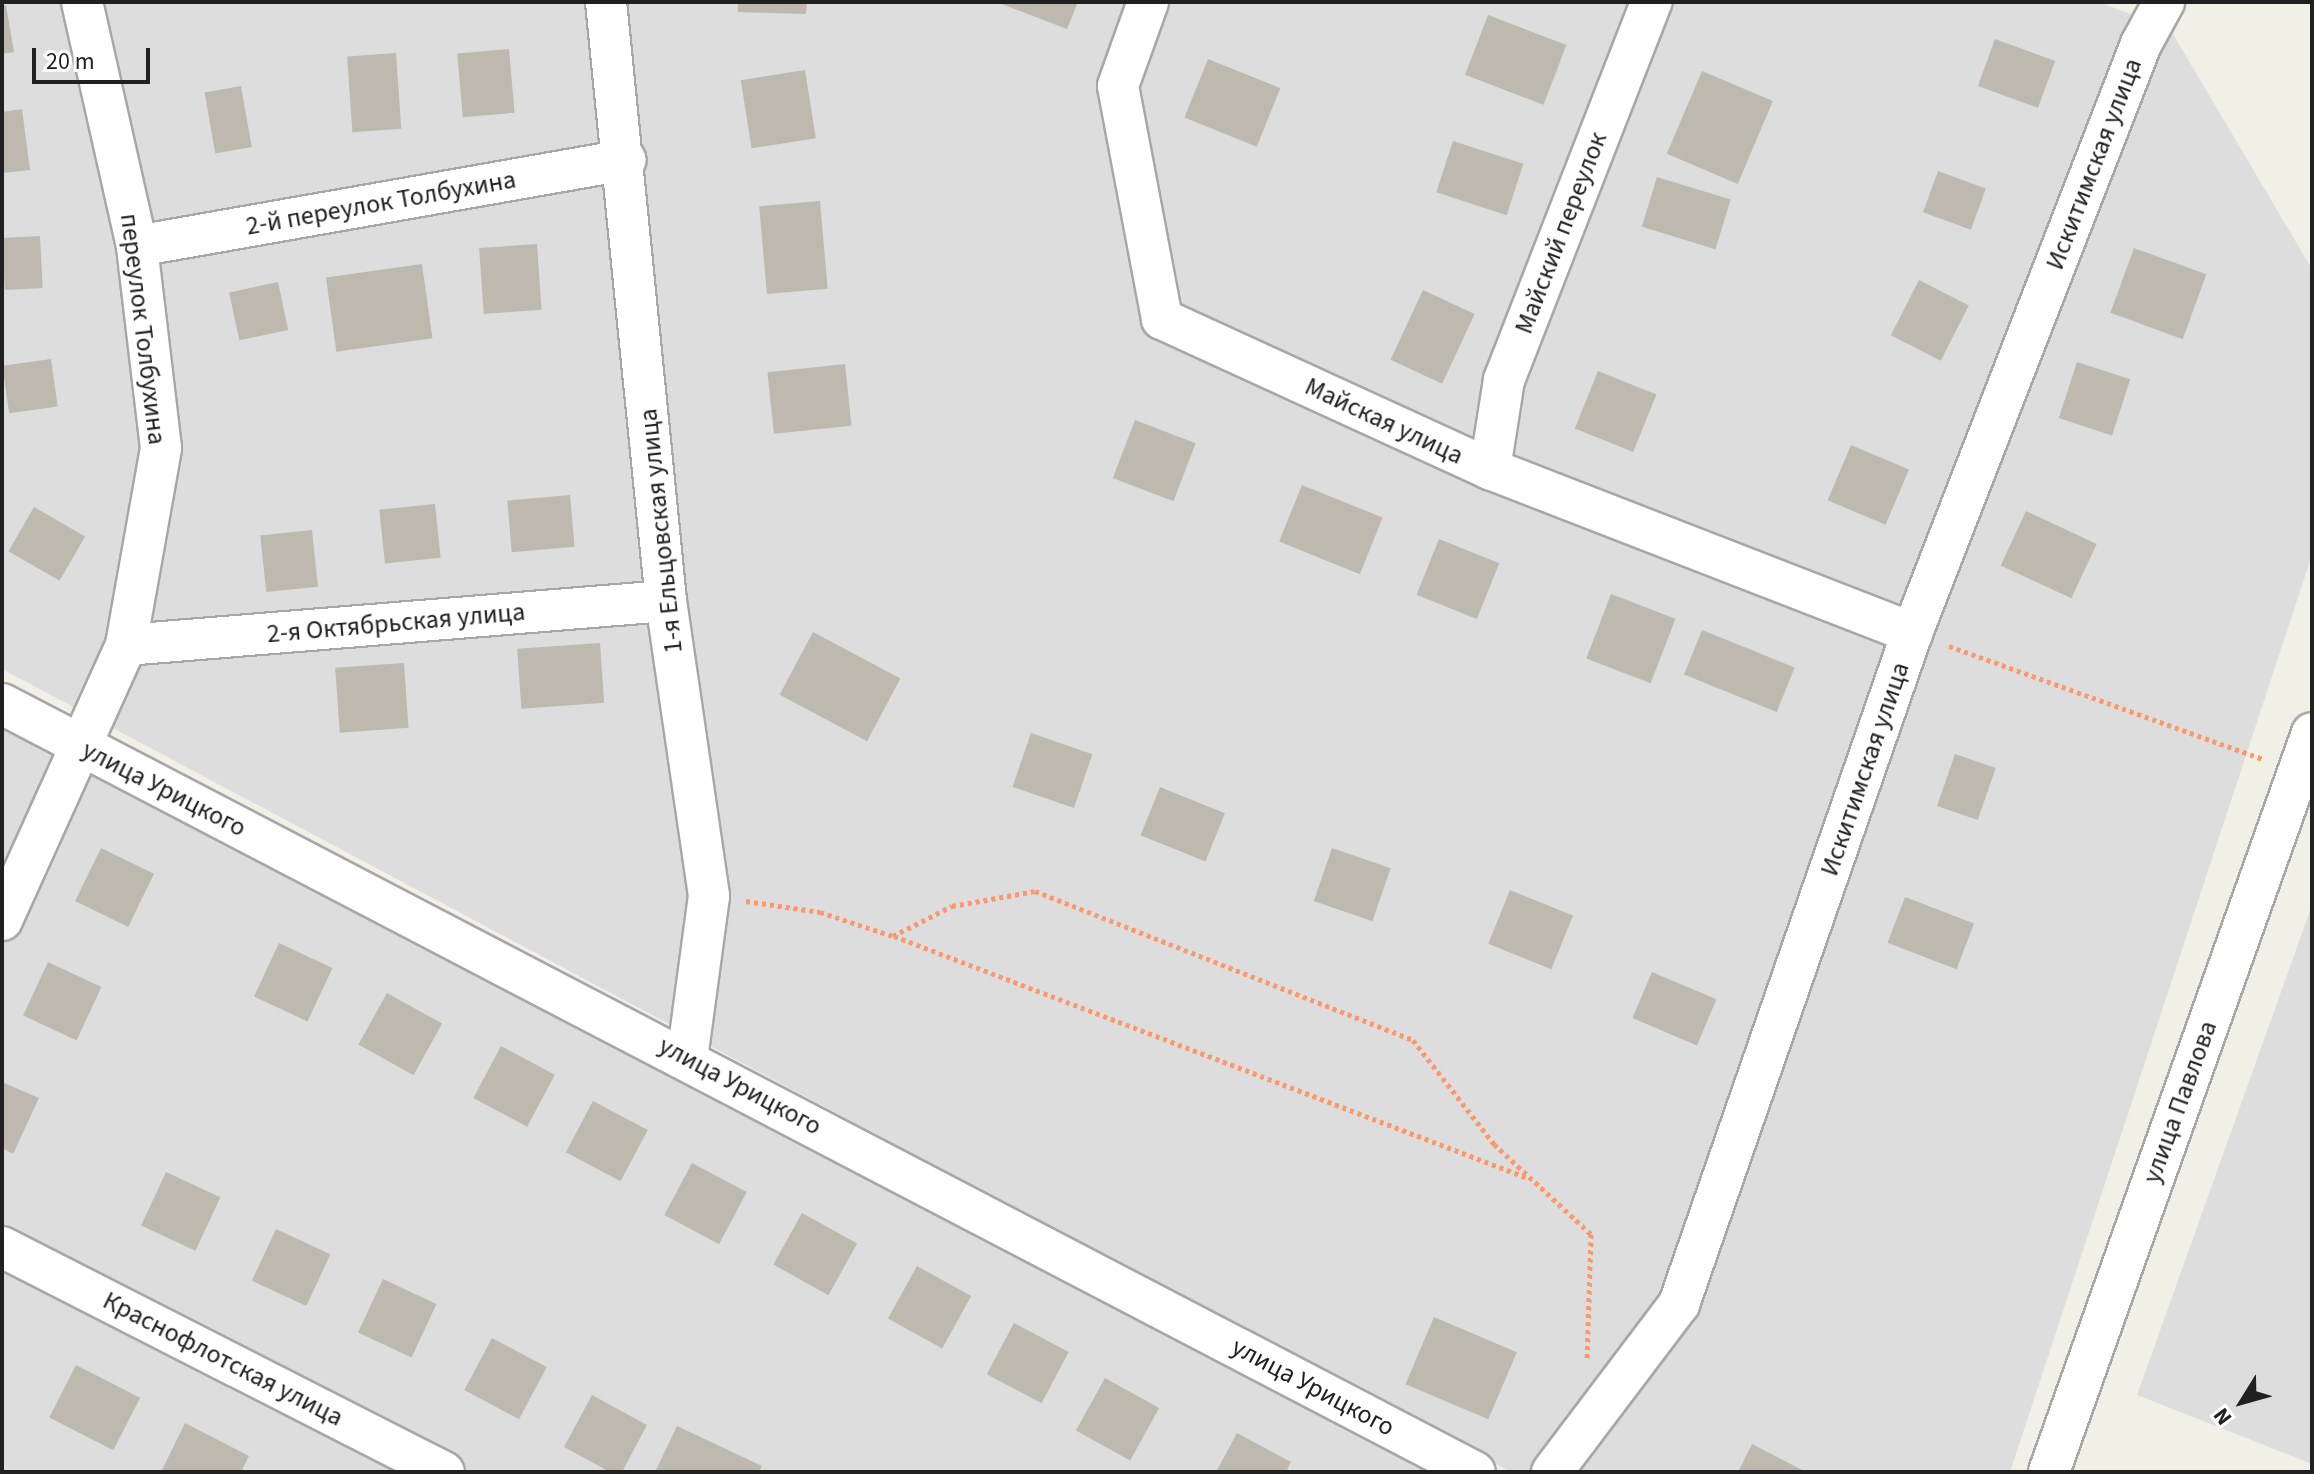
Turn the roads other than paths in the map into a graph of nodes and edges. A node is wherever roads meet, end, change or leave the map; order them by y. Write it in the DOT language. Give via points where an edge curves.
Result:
graph roads {
  1 [pos="82,2"];
  2 [pos="606,2"];
  3 [pos="1148,2"];
  4 [pos="1651,2"];
  5 [pos="2164,2"];
  6 [pos="625,160"];
  7 [pos="137,246"];
  8 [pos="1490,469"];
  9 [pos="666,601"];
  10 [pos="1912,633"];
  11 [pos="126,645"];
  12 [pos="2,704"];
  13 [pos="2312,733"];
  14 [pos="82,748"];
  15 [pos="2,920"];
  16 [pos="687,1058"];
  17 [pos="2,1247"];
  18 [pos="444,1472"];
  19 [pos="1475,1472"];
  20 [pos="1552,1472"];
  21 [pos="2049,1472"];
  1 -- 7 [label="street, переулок Толбухина"];
  2 -- 6 [label="street, 1-я Ельцовская улица"];
  3 -- 8 [label="street, Майская улица" via="1118,86 1162,319"];
  4 -- 8 [label="street, Майский переулок" via="1504,380"];
  5 -- 10 [label="street, Искитимская улица" via="2141,44"];
  6 -- 7 [label="street, 2-й переулок Толбухина"];
  6 -- 9 [label="street, 1-я Ельцовская улица"];
  7 -- 11 [label="street, переулок Толбухина" via="161,448"];
  8 -- 10 [label="street, Майская улица"];
  9 -- 11 [label="street, 2-я Октябрьская улица"];
  9 -- 16 [label="street, 1-я Ельцовская улица" via="709,896"];
  10 -- 20 [label="street, Искитимская улица" via="1679,1304"];
  11 -- 14 [label="street, переулок Толбухина"];
  12 -- 14 [label="street, улица Урицкого"];
  13 -- 21 [label="street, улица Павлова"];
  14 -- 15 [label="street, переулок Толбухина"];
  14 -- 16 [label="street, улица Урицкого"];
  16 -- 19 [label="street, улица Урицкого"];
  17 -- 18 [label="street, Краснофлотская улица"];
}
